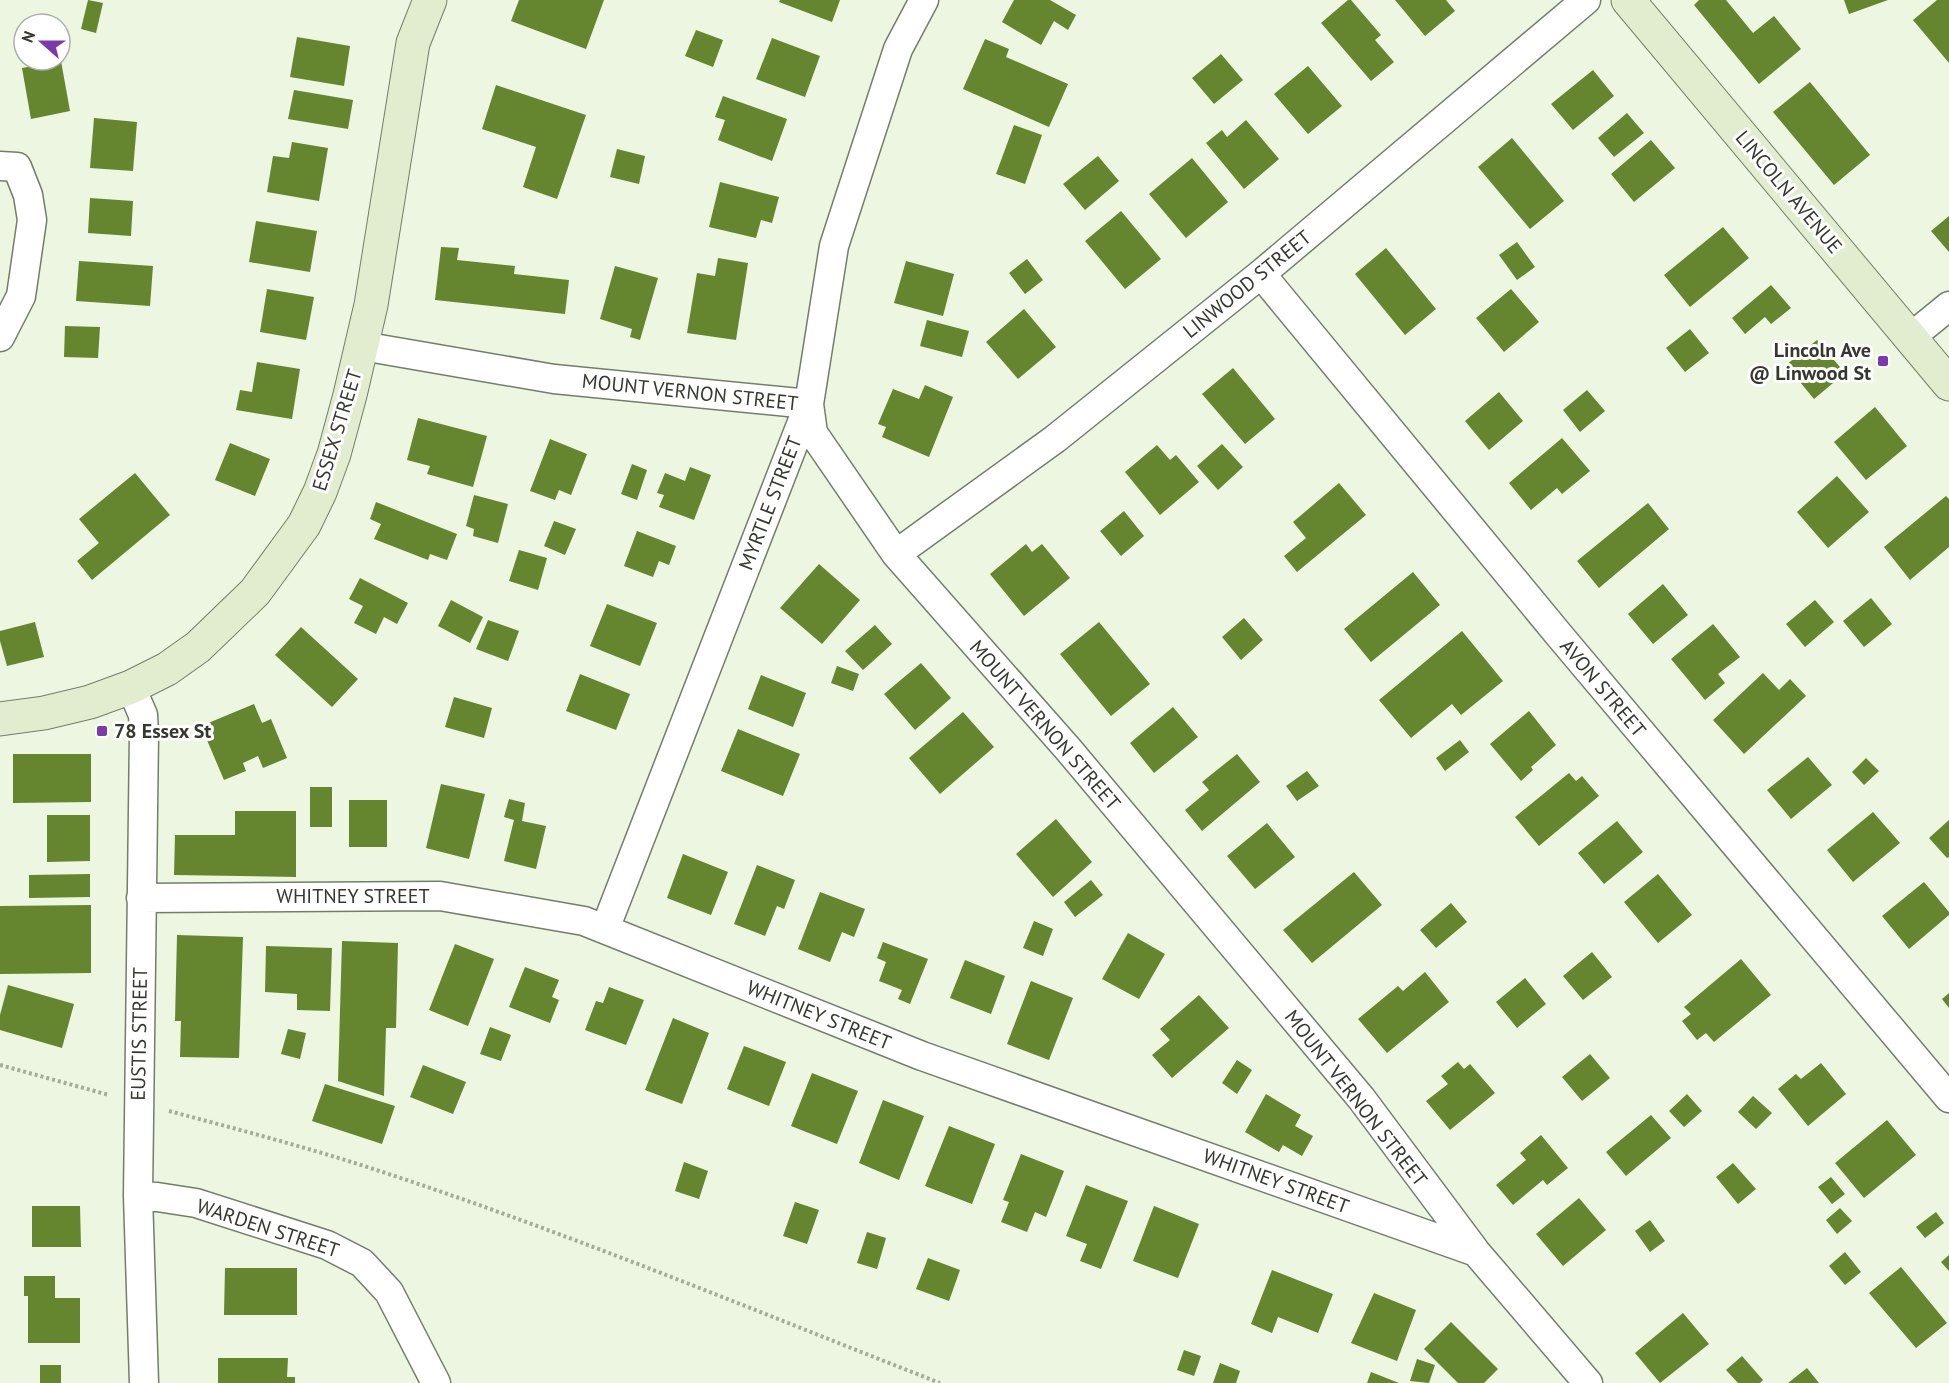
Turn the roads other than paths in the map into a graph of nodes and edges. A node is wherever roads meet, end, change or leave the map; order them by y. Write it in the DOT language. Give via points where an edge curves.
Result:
graph roads {
  1 [pos="430,0"];
  2 [pos="924,0"];
  3 [pos="1586,0"];
  4 [pos="1628,0"];
  5 [pos="0,166"];
  6 [pos="1261,274"];
  7 [pos="1949,306"];
  8 [pos="0,337"];
  9 [pos="1911,337"];
  10 [pos="362,346"];
  11 [pos="1949,384"];
  12 [pos="809,404"];
  13 [pos="896,554"];
  14 [pos="131,687"];
  15 [pos="0,719"];
  16 [pos="141,898"];
  17 [pos="605,929"];
  18 [pos="1949,1098"];
  19 [pos="138,1196"];
  20 [pos="1476,1252"];
  21 [pos="144,1383"];
  22 [pos="436,1383"];
  23 [pos="1588,1383"];
  1 -- 10 [label="main road, ESSEX STREET" via="413,43"];
  2 -- 12 [label="street, MYRTLE STREET" via="898,49 834,246"];
  3 -- 6 [label="street, LINWOOD STREET"];
  4 -- 9 [label="main road, LINCOLN AVENUE"];
  5 -- 8 [label="street" via="17,166 32,220 21,296"];
  6 -- 13 [label="street, LINWOOD STREET" via="1055,439"];
  6 -- 18 [label="street, AVON STREET"];
  7 -- 9 [label="street"];
  9 -- 11 [label="main road, LINCOLN AVENUE"];
  10 -- 12 [label="street, MOUNT VERNON STREET" via="554,379"];
  10 -- 14 [label="main road, ESSEX STREET" via="334,454 304,525 255,592 198,647"];
  12 -- 13 [label="street, MOUNT VERNON STREET" via="813,433"];
  12 -- 17 [label="street, MYRTLE STREET"];
  13 -- 20 [label="street, MOUNT VERNON STREET" via="1068,749 1361,1098"];
  14 -- 15 [label="main road, ESSEX STREET" via="90,702"];
  14 -- 16 [label="street, EUSTIS STREET" via="144,733"];
  16 -- 17 [label="street, WHITNEY STREET" via="440,896 584,921"];
  16 -- 19 [label="street, EUSTIS STREET"];
  17 -- 20 [label="street, WHITNEY STREET" via="922,1056"];
  19 -- 21 [label="street, EUSTIS STREET"];
  19 -- 22 [label="street, WARDEN STREET" via="196,1203 327,1245 362,1263 389,1292"];
  20 -- 23 [label="street, MOUNT VERNON STREET"];
}
